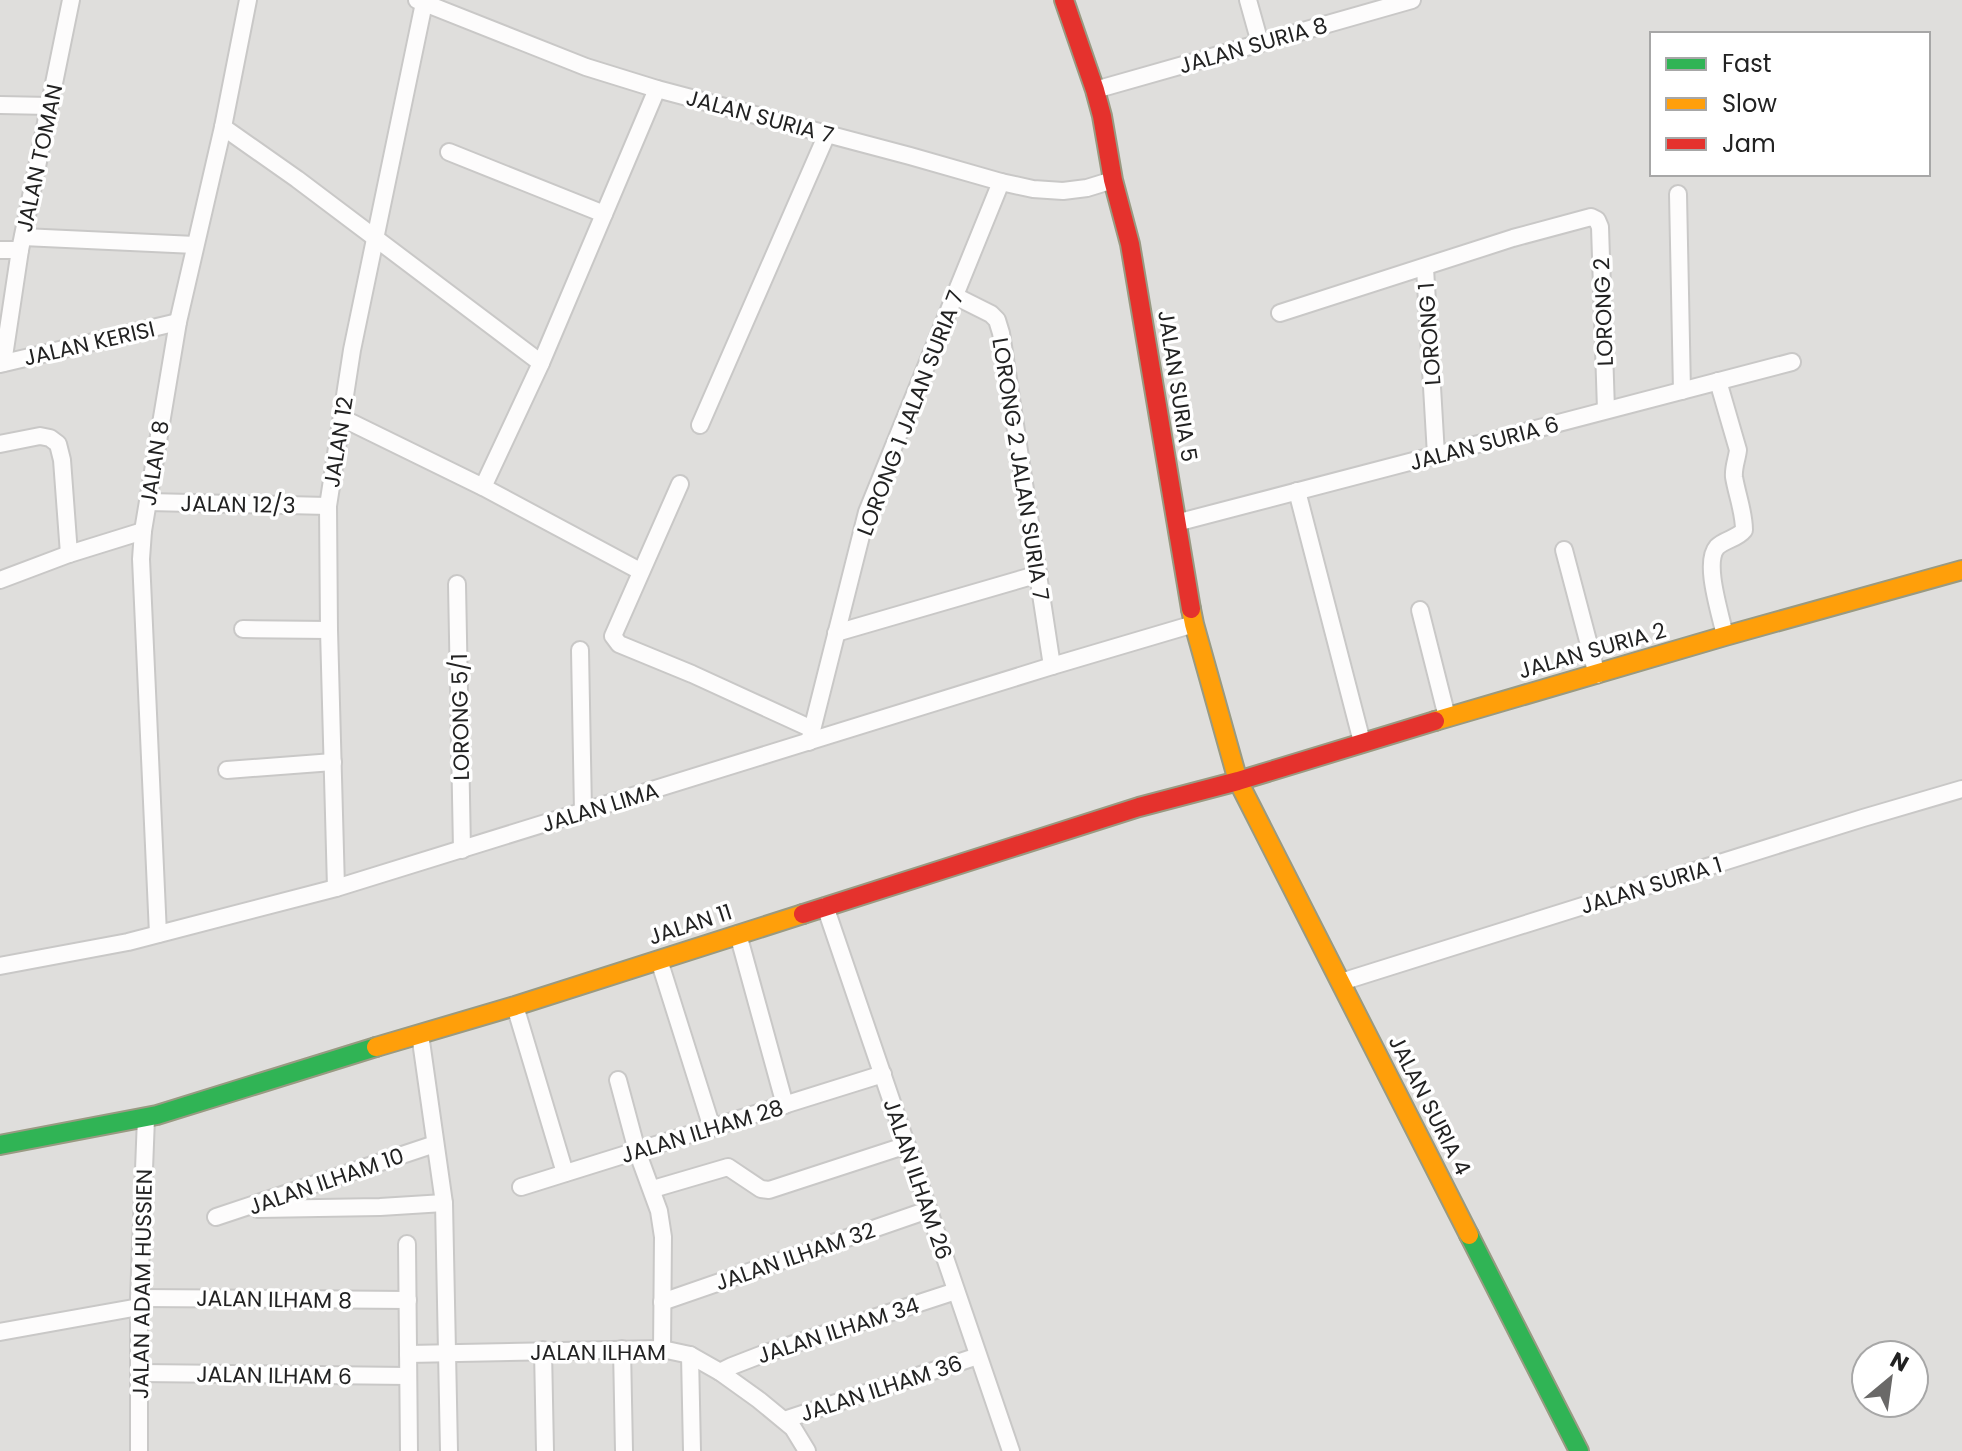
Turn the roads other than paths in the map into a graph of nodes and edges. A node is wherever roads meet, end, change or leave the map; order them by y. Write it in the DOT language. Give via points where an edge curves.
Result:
graph roads {
  1 [pos="71,0"];
  2 [pos="248,0"];
  3 [pos="1064,0"];
  4 [pos="1248,0"];
  5 [pos="1412,0"];
  6 [pos="420,2"];
  7 [pos="1368,6"];
  8 [pos="1260,43"];
  9 [pos="657,89"];
  10 [pos="1095,90"];
  11 [pos="0,105"];
  12 [pos="50,106"];
  13 [pos="223,127"];
  14 [pos="827,134"];
  15 [pos="449,152"];
  16 [pos="1113,180"];
  17 [pos="1001,182"];
  18 [pos="1678,194"];
  19 [pos="604,214"];
  20 [pos="375,238"];
  21 [pos="21,244"];
  22 [pos="195,245"];
  23 [pos="0,250"];
  24 [pos="1425,268"];
  25 [pos="955,296"];
  26 [pos="1280,313"];
  27 [pos="178,322"];
  28 [pos="1792,362"];
  29 [pos="541,363"];
  30 [pos="2,364"];
  31 [pos="1718,381"];
  32 [pos="1682,391"];
  33 [pos="1606,410"];
  34 [pos="342,418"];
  35 [pos="700,425"];
  36 [pos="0,444"];
  37 [pos="1436,455"];
  38 [pos="680,484"];
  39 [pos="483,487"];
  40 [pos="1297,491"];
  41 [pos="148,502"];
  42 [pos="328,506"];
  43 [pos="1176,523"];
  44 [pos="143,531"];
  45 [pos="1564,550"];
  46 [pos="69,554"];
  47 [pos="1962,570"];
  48 [pos="640,571"];
  49 [pos="1039,574"];
  50 [pos="0,580"];
  51 [pos="457,584"];
  52 [pos="1420,610"];
  53 [pos="1194,624"];
  54 [pos="243,629"];
  55 [pos="329,630"];
  56 [pos="836,633"];
  57 [pos="1725,636"];
  58 [pos="580,650"];
  59 [pos="1052,666"];
  60 [pos="1597,675"];
  61 [pos="1447,717"];
  62 [pos="810,736"];
  63 [pos="1362,742"];
  64 [pos="333,762"];
  65 [pos="227,770"];
  66 [pos="1238,781"];
  67 [pos="1962,789"];
  68 [pos="583,812"];
  69 [pos="462,850"];
  70 [pos="336,888"];
  71 [pos="825,906"];
  72 [pos="158,934"];
  73 [pos="738,934"];
  74 [pos="659,960"];
  75 [pos="0,966"];
  76 [pos="1341,982"];
  77 [pos="515,1006"];
  78 [pos="420,1034"];
  79 [pos="883,1074"];
  80 [pos="618,1080"];
  81 [pos="785,1105"];
  82 [pos="151,1117"];
  83 [pos="712,1128"];
  84 [pos="435,1144"];
  85 [pos="0,1145"];
  86 [pos="907,1145"];
  87 [pos="637,1151"];
  88 [pos="565,1173"];
  89 [pos="521,1187"];
  90 [pos="653,1189"];
  91 [pos="444,1203"];
  92 [pos="244,1209"];
  93 [pos="928,1210"];
  94 [pos="216,1217"];
  95 [pos="407,1244"];
  96 [pos="956,1291"];
  97 [pos="408,1300"];
  98 [pos="139,1302"];
  99 [pos="662,1302"];
  100 [pos="0,1332"];
  101 [pos="622,1349"];
  102 [pos="662,1349"];
  103 [pos="543,1350"];
  104 [pos="448,1352"];
  105 [pos="408,1354"];
  106 [pos="690,1355"];
  107 [pos="978,1356"];
  108 [pos="720,1372"];
  109 [pos="140,1373"];
  110 [pos="408,1376"];
  111 [pos="784,1420"];
  112 [pos="1576,1448"];
  113 [pos="1009,1450"];
  114 [pos="139,1451"];
  115 [pos="409,1451"];
  116 [pos="449,1451"];
  117 [pos="545,1451"];
  118 [pos="624,1451"];
  119 [pos="692,1451"];
  120 [pos="807,1451"];
  1 -- 12 [label="street, JALAN TOMAN"];
  2 -- 13 [label="street, JALAN 8"];
  3 -- 10 [label="street, JALAN SURIA 5"];
  4 -- 8 [label="street"];
  5 -- 7 [label="street, JALAN SURIA 8"];
  6 -- 9 [label="street, JALAN SURIA 7"];
  6 -- 20 [label="street, JALAN 12" via="413,65"];
  7 -- 8 [label="street, JALAN SURIA 8"];
  8 -- 10 [label="street, JALAN SURIA 8"];
  9 -- 14 [label="street, JALAN SURIA 7"];
  9 -- 19 [label="street"];
  10 -- 16 [label="street, JALAN SURIA 5"];
  11 -- 12 [label="street"];
  12 -- 21 [label="street, JALAN TOMAN"];
  13 -- 20 [label="street"];
  13 -- 22 [label="street, JALAN 8"];
  14 -- 17 [label="street, JALAN SURIA 7"];
  14 -- 35 [label="street"];
  15 -- 19 [label="street"];
  16 -- 17 [label="street, JALAN SURIA 7" via="1063,191"];
  16 -- 43 [label="street, JALAN SURIA 5" via="1130,244"];
  17 -- 25 [label="street, LORONG 1 JALAN SURIA 7"];
  18 -- 32 [label="street"];
  19 -- 29 [label="street"];
  20 -- 29 [label="street"];
  20 -- 34 [label="street, JALAN 12"];
  21 -- 22 [label="street"];
  21 -- 23 [label="street"];
  21 -- 30 [label="street, JALAN TOMAN"];
  22 -- 27 [label="street, JALAN 8"];
  24 -- 26 [label="street, LORONG 1"];
  24 -- 33 [label="street, LORONG 2" via="1513,238 1591,217 1597,220"];
  24 -- 37 [label="street, LORONG 1"];
  25 -- 49 [label="street, LORONG 2 JALAN SURIA 7" via="991,314 1001,333"];
  25 -- 56 [label="street, LORONG 1 JALAN SURIA 7" via="867,512"];
  27 -- 30 [label="street, JALAN KERISI"];
  27 -- 41 [label="street, JALAN 8"];
  28 -- 31 [label="street, JALAN SURIA 6"];
  29 -- 39 [label="street"];
  31 -- 32 [label="street, JALAN SURIA 6"];
  31 -- 57 [label="street" via="1738,450 1734,469 1744,520 1740,535 1719,544 1712,555"];
  32 -- 33 [label="street, JALAN SURIA 6"];
  33 -- 37 [label="street, JALAN SURIA 6"];
  34 -- 39 [label="street"];
  34 -- 42 [label="street, JALAN 12"];
  36 -- 46 [label="street" via="40,436 58,444"];
  37 -- 40 [label="street, JALAN SURIA 6"];
  38 -- 48 [label="street"];
  39 -- 48 [label="street"];
  40 -- 43 [label="street, JALAN SURIA 6"];
  40 -- 63 [label="street"];
  41 -- 42 [label="street, JALAN 12/3"];
  41 -- 44 [label="street, JALAN 8"];
  42 -- 55 [label="street, JALAN 12"];
  43 -- 53 [label="street, JALAN SURIA 5"];
  44 -- 46 [label="street"];
  44 -- 72 [label="street, JALAN 8"];
  45 -- 60 [label="street"];
  46 -- 50 [label="street"];
  47 -- 57 [label="street, JALAN SURIA 2"];
  48 -- 62 [label="street" via="613,636 619,644 692,674"];
  49 -- 56 [label="street"];
  49 -- 59 [label="street, LORONG 2 JALAN SURIA 7"];
  51 -- 69 [label="street, LORONG 5/1"];
  52 -- 61 [label="street"];
  53 -- 59 [label="street, JALAN LIMA"];
  53 -- 66 [label="street, JALAN SURIA 5"];
  54 -- 55 [label="street"];
  55 -- 64 [label="street, JALAN 12"];
  56 -- 62 [label="street, LORONG 1 JALAN SURIA 7"];
  57 -- 60 [label="street, JALAN SURIA 2"];
  58 -- 68 [label="street"];
  59 -- 62 [label="street, JALAN LIMA"];
  60 -- 61 [label="street, JALAN SURIA 2"];
  61 -- 63 [label="street, JALAN SURIA 2"];
  62 -- 68 [label="street, JALAN LIMA"];
  63 -- 66 [label="street, JALAN SURIA 2"];
  64 -- 65 [label="street"];
  64 -- 70 [label="street, JALAN 12"];
  66 -- 71 [label="street, JALAN 11"];
  66 -- 76 [label="street, JALAN SURIA 4"];
  67 -- 76 [label="street, JALAN SURIA 1"];
  68 -- 69 [label="street, JALAN LIMA"];
  69 -- 70 [label="street, JALAN LIMA"];
  70 -- 72 [label="street, JALAN LIMA"];
  71 -- 73 [label="street, JALAN 11"];
  71 -- 79 [label="street, JALAN ILHAM 26"];
  72 -- 75 [label="street, JALAN LIMA"];
  73 -- 74 [label="street, JALAN 11"];
  73 -- 81 [label="street"];
  74 -- 77 [label="street, JALAN 11"];
  74 -- 83 [label="street"];
  76 -- 112 [label="street, JALAN SURIA 4"];
  77 -- 78 [label="street, JALAN 11"];
  77 -- 88 [label="street"];
  78 -- 82 [label="street, JALAN 11"];
  78 -- 84 [label="street"];
  79 -- 81 [label="street, JALAN ILHAM 28"];
  79 -- 86 [label="street, JALAN ILHAM 26"];
  80 -- 87 [label="street"];
  81 -- 83 [label="street, JALAN ILHAM 28"];
  82 -- 85 [label="street, JALAN 11"];
  82 -- 98 [label="street, JALAN ADAM HUSSIEN"];
  83 -- 87 [label="street, JALAN ILHAM 28"];
  84 -- 91 [label="street"];
  84 -- 92 [label="street, JALAN ILHAM 10"];
  86 -- 90 [label="street" via="769,1190 728,1167"];
  86 -- 93 [label="street, JALAN ILHAM 26"];
  87 -- 88 [label="street, JALAN ILHAM 28"];
  87 -- 90 [label="street"];
  88 -- 89 [label="street, JALAN ILHAM 28"];
  90 -- 99 [label="street" via="663,1237"];
  91 -- 92 [label="street"];
  91 -- 104 [label="street"];
  92 -- 94 [label="street, JALAN ILHAM 10"];
  93 -- 96 [label="street, JALAN ILHAM 26"];
  93 -- 99 [label="street, JALAN ILHAM 32"];
  95 -- 97 [label="street"];
  96 -- 107 [label="street, JALAN ILHAM 26"];
  96 -- 108 [label="street, JALAN ILHAM 34"];
  97 -- 98 [label="street, JALAN ILHAM 8"];
  97 -- 105 [label="street"];
  98 -- 100 [label="street, JALAN ILHAM 8"];
  98 -- 109 [label="street, JALAN ADAM HUSSIEN"];
  99 -- 102 [label="street"];
  101 -- 102 [label="street, JALAN ILHAM"];
  101 -- 103 [label="street, JALAN ILHAM"];
  101 -- 118 [label="street"];
  102 -- 106 [label="street, JALAN ILHAM"];
  103 -- 104 [label="street, JALAN ILHAM"];
  103 -- 117 [label="street"];
  104 -- 105 [label="street, JALAN ILHAM"];
  104 -- 116 [label="street"];
  105 -- 110 [label="street"];
  106 -- 108 [label="street, JALAN ILHAM"];
  106 -- 119 [label="street"];
  107 -- 111 [label="street, JALAN ILHAM 36"];
  107 -- 113 [label="street, JALAN ILHAM 26"];
  108 -- 111 [label="street, JALAN ILHAM"];
  109 -- 110 [label="street, JALAN ILHAM 6"];
  109 -- 114 [label="street, JALAN ADAM HUSSIEN"];
  110 -- 115 [label="street"];
  111 -- 120 [label="street, JALAN ILHAM"];
}
